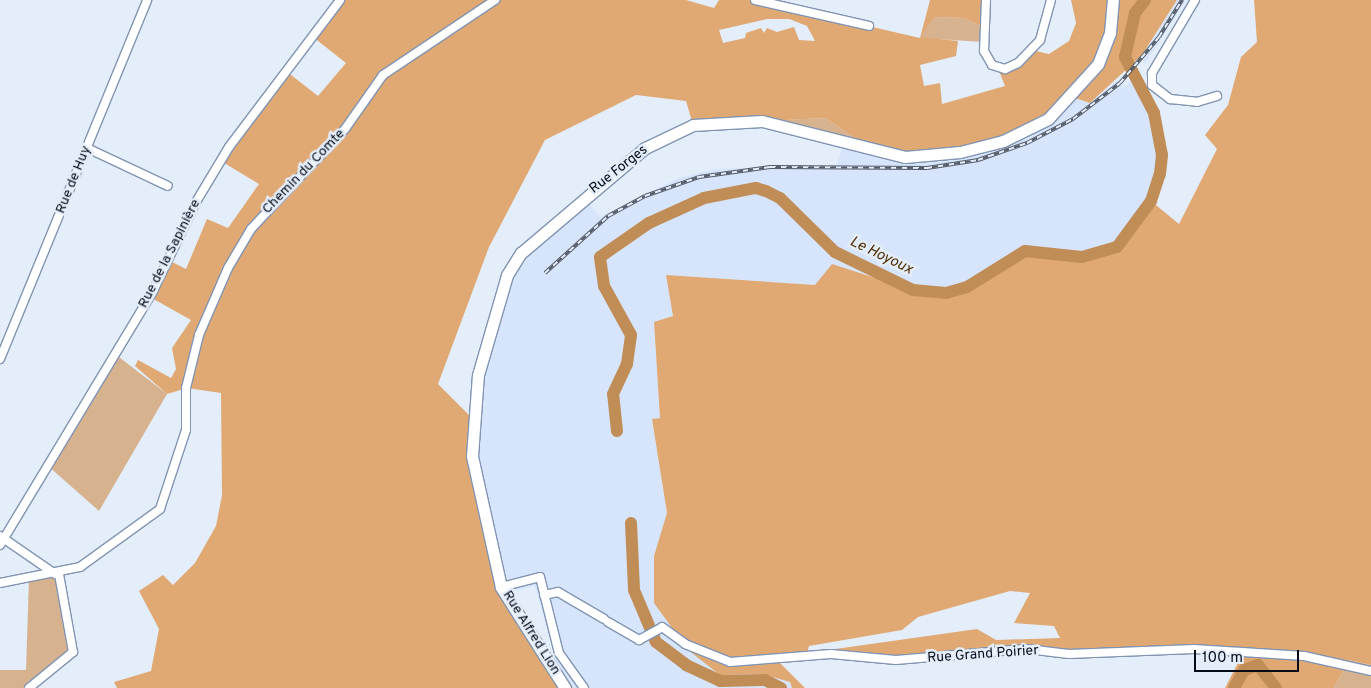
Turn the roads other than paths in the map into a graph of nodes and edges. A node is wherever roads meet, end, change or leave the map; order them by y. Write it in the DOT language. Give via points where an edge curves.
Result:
graph roads {
  1 [pos="147,0"];
  2 [pos="340,0"];
  3 [pos="495,0"];
  4 [pos="754,0"];
  5 [pos="986,0"];
  6 [pos="1051,0"];
  7 [pos="1114,0"];
  8 [pos="1195,0"];
  9 [pos="869,26"];
  10 [pos="1217,96"];
  11 [pos="87,148"];
  12 [pos="168,186"];
  13 [pos="0,359"];
  14 [pos="2,541"];
  15 [pos="57,574"];
  16 [pos="0,583"];
  17 [pos="501,587"];
  18 [pos="544,594"];
  19 [pos="1371,671"];
  20 [pos="29,688"];
  21 [pos="566,688"];
  22 [pos="584,688"];
  1 -- 11 [label="street, Rue de Huy"];
  2 -- 14 [label="street, Rue de la Sapinière" via="217,168 154,290"];
  3 -- 15 [label="street, Chemin du Comte" via="383,75 345,129 251,228 228,268 199,335 186,388 186,430 160,509 104,552"];
  4 -- 9 [label="street"];
  5 -- 6 [label="street" via="984,52 992,65 1005,69 1018,63 1040,40"];
  7 -- 17 [label="main road, Rue Forges" via="1110,33 1098,64 1048,119 1003,141 960,152 905,157 762,121 693,125 646,148 521,253 507,274 478,376 472,418 472,456"];
  8 -- 10 [label="street" via="1152,73 1152,85 1170,99 1197,102"];
  11 -- 12 [label="street"];
  11 -- 13 [label="street, Rue de Huy"];
  14 -- 15 [label="street"];
  15 -- 16 [label="street, Chemin du Comte"];
  15 -- 20 [label="street" via="73,652"];
  17 -- 18 [label="street, Rue Alfred Lion" via="540,577"];
  17 -- 21 [label="main road, Rue Alfred Lion"];
  18 -- 19 [label="street, Rue Grand Poirier" via="558,592 639,640 662,628 685,644 730,662 831,654 896,660 1027,649 1069,654 1194,649 1304,656"];
  18 -- 22 [label="street, Rue Alfred Lion" via="559,653"];
}
